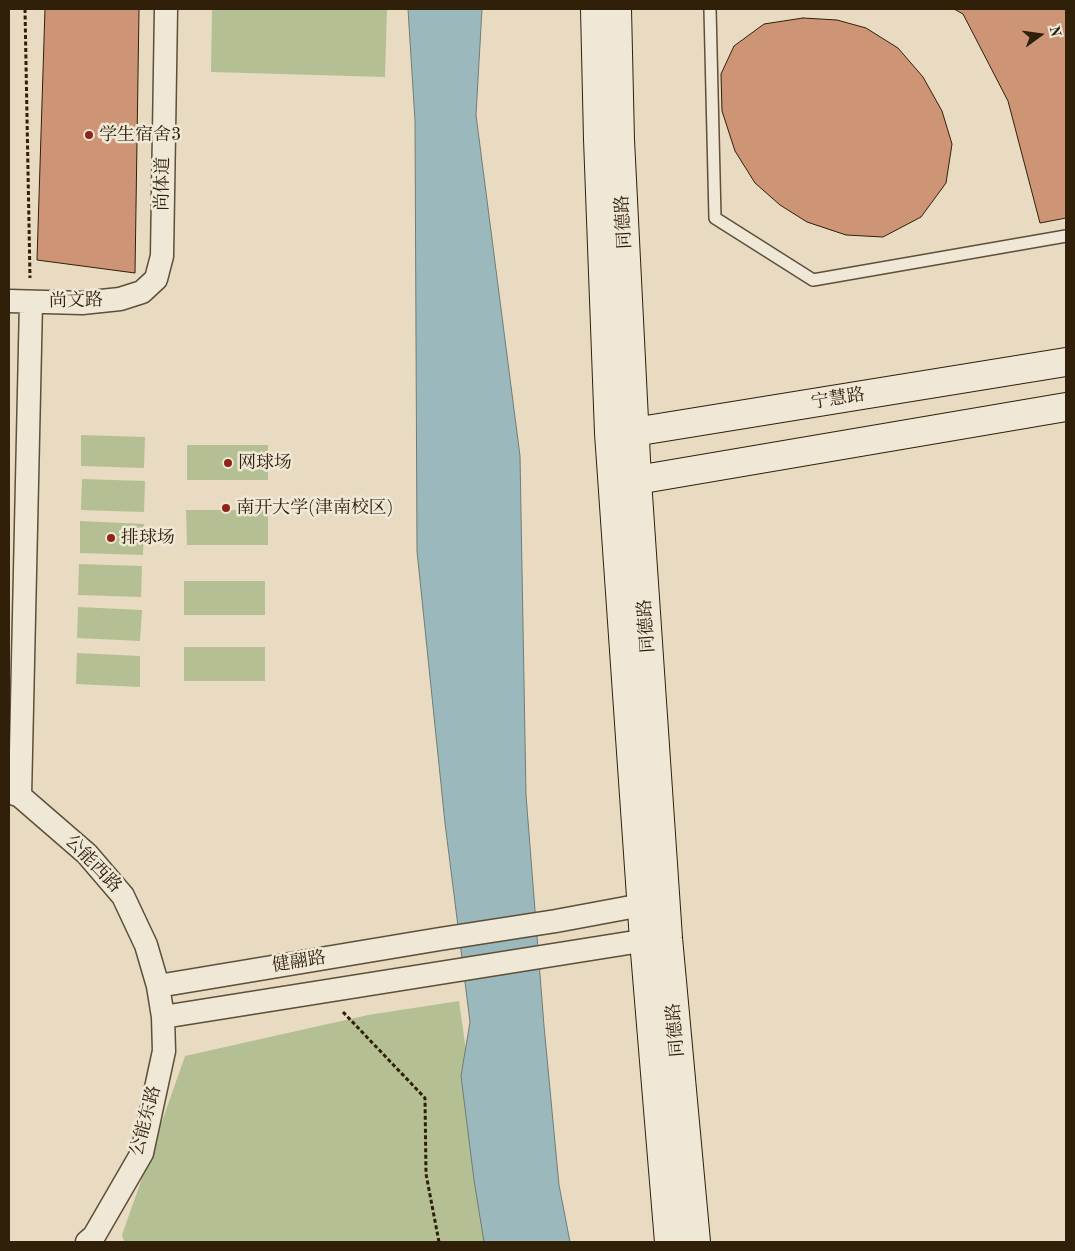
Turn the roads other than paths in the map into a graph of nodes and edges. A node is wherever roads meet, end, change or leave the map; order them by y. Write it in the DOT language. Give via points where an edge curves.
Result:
graph roads {
  1 [pos="166,9"];
  2 [pos="595,9"];
  3 [pos="617,9"];
  4 [pos="710,9"];
  5 [pos="1066,236"];
  6 [pos="142,292"];
  7 [pos="20,302"];
  8 [pos="1066,362"];
  9 [pos="1066,407"];
  10 [pos="622,433"];
  11 [pos="625,481"];
  12 [pos="14,794"];
  13 [pos="654,903"];
  14 [pos="656,939"];
  15 [pos="158,986"];
  16 [pos="163,1017"];
  17 [pos="93,1240"];
  18 [pos="669,1242"];
  19 [pos="696,1242"];
  1 -- 6 [label="street, 尚体道" via="162,256 156,279"];
  2 -- 10 [label="main road, 同德路" via="598,139"];
  3 -- 10 [label="main road, 同德路"];
  4 -- 5 [label="lane" via="715,218 813,280"];
  6 -- 7 [label="street, 尚文路" via="120,300"];
  7 -- 12 [label="street"];
  8 -- 10 [label="main road, 宁慧路"];
  9 -- 11 [label="main road"];
  10 -- 11 [label="main road, 同德路"];
  11 -- 13 [label="main road, 同德路"];
  12 -- 15 [label="street, 公能西路" via="87,854 123,896 146,945"];
  13 -- 14 [label="main road, 同德路"];
  13 -- 15 [label="street, 健翮路"];
  14 -- 16 [label="street, 健翮路"];
  14 -- 18 [label="main road, 同德路"];
  14 -- 19 [label="main road, 同德路"];
  15 -- 16 [label="street, 公能西路"];
  16 -- 17 [label="street, 公能东路" via="164,1051 142,1153"];
}
